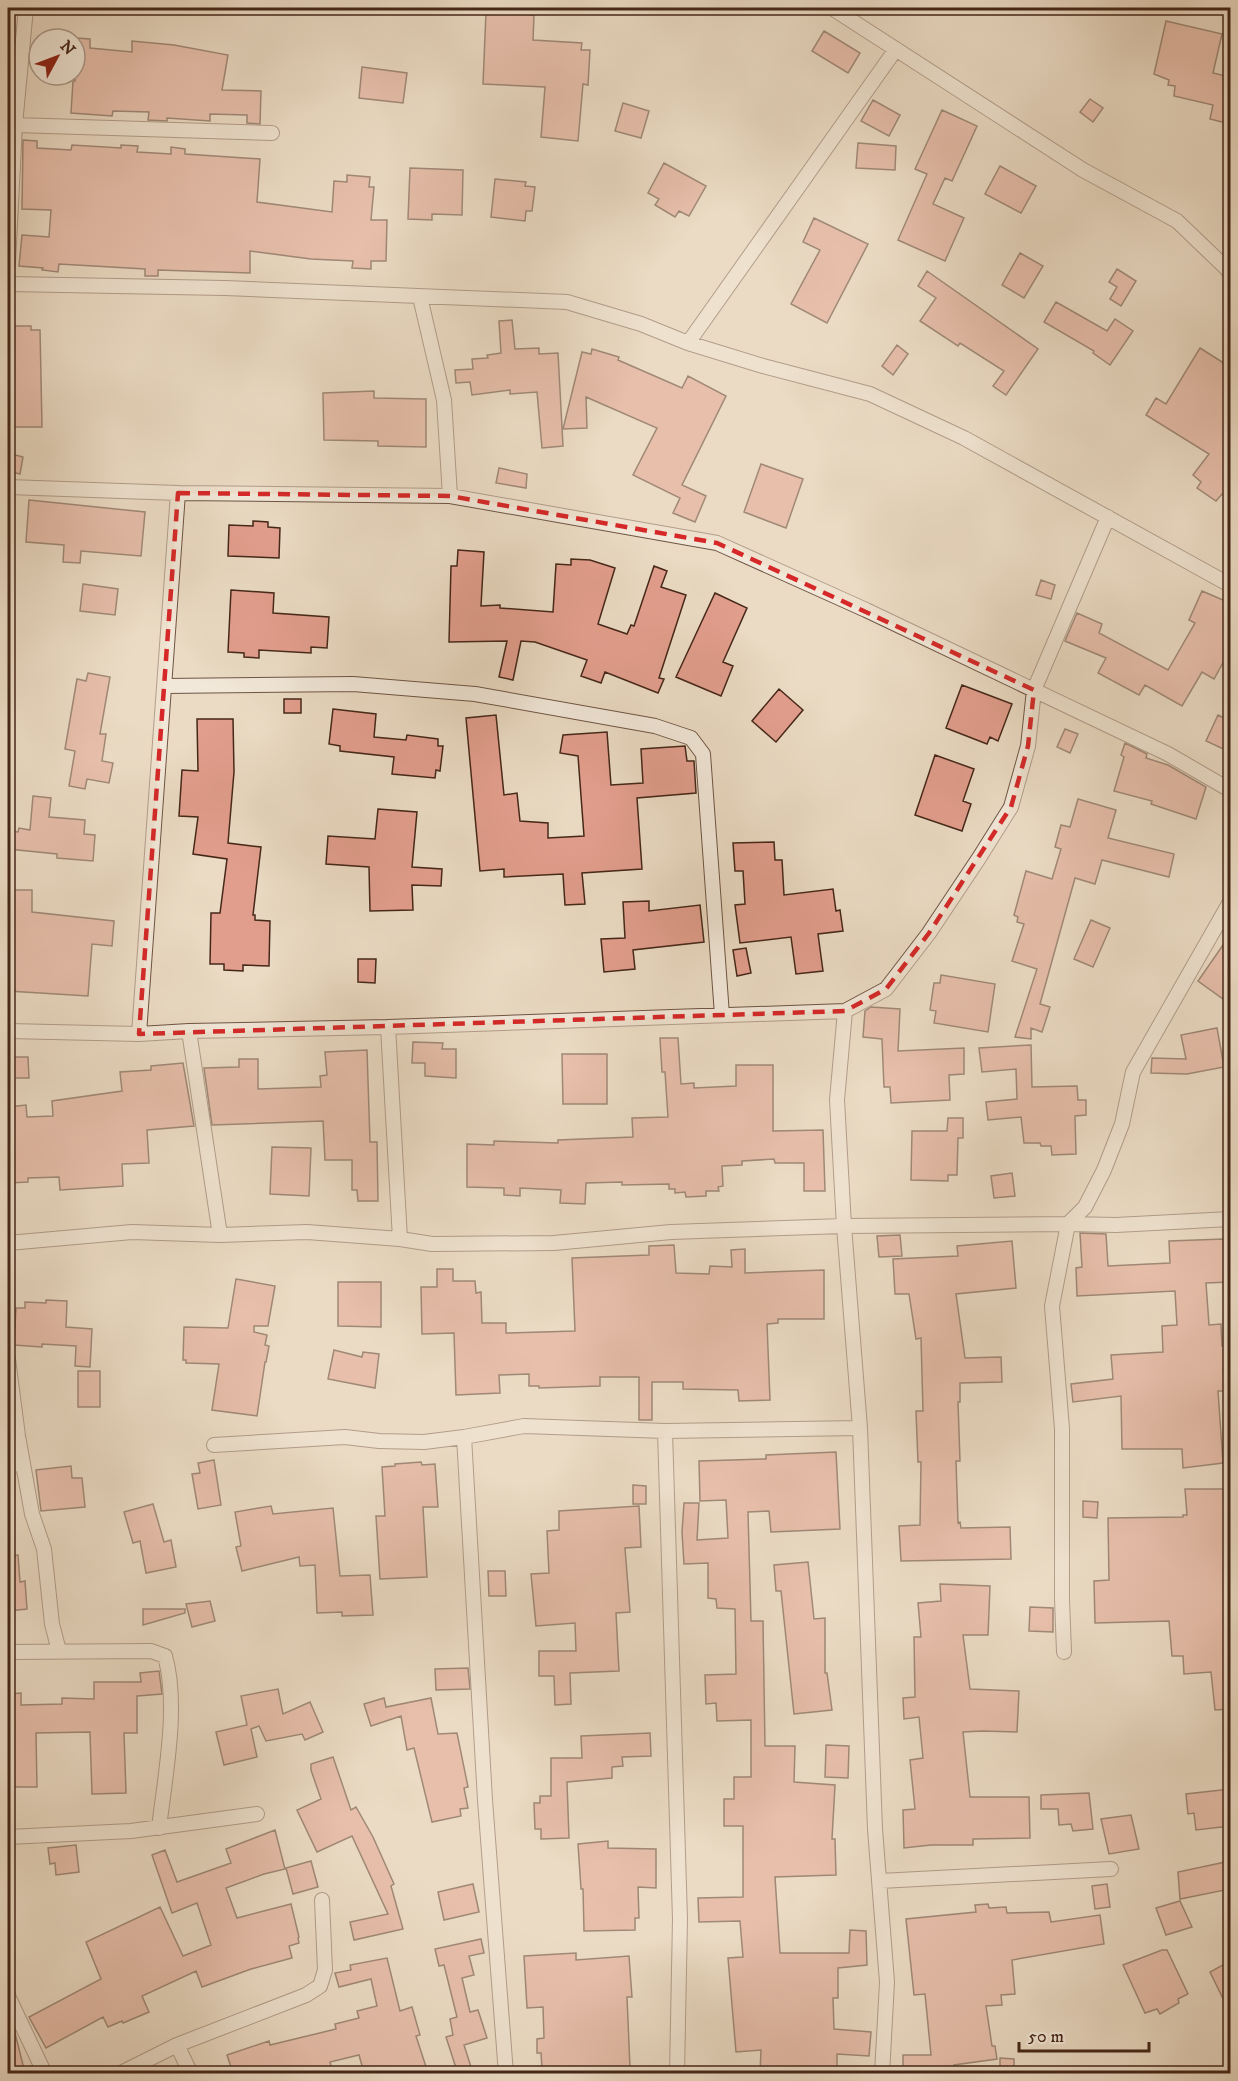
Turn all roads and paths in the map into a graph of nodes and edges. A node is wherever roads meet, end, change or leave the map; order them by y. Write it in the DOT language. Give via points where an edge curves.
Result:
graph roads {
  1 [pos="26,8"];
  2 [pos="832,8"];
  3 [pos="896,49"];
  4 [pos="15,125"];
  5 [pos="272,133"];
  6 [pos="8,263"];
  7 [pos="1229,270"];
  8 [pos="8,284"];
  9 [pos="420,297"];
  10 [pos="688,343"];
  11 [pos="8,487"];
  12 [pos="178,493"];
  13 [pos="450,496"];
  14 [pos="1108,517"];
  15 [pos="1230,585"];
  16 [pos="165,686"];
  17 [pos="1035,690"];
  18 [pos="1230,790"];
  19 [pos="1230,902"];
  20 [pos="845,1011"];
  21 [pos="722,1015"];
  22 [pos="388,1027"];
  23 [pos="8,1031"];
  24 [pos="189,1031"];
  25 [pos="139,1034"];
  26 [pos="1230,1219"];
  27 [pos="1068,1224"];
  28 [pos="844,1226"];
  29 [pos="220,1236"];
  30 [pos="400,1239"];
  31 [pos="8,1243"];
  32 [pos="8,1359"];
  33 [pos="861,1428"];
  34 [pos="664,1431"];
  35 [pos="464,1437"];
  36 [pos="214,1445"];
  37 [pos="23,1464"];
  38 [pos="8,1465"];
  39 [pos="59,1651"];
  40 [pos="8,1652"];
  41 [pos="1064,1652"];
  42 [pos="257,1814"];
  43 [pos="159,1828"];
  44 [pos="8,1837"];
  45 [pos="1111,1869"];
  46 [pos="880,1881"];
  47 [pos="322,1900"];
  48 [pos="8,1998"];
  49 [pos="177,2045"];
  50 [pos="45,2073"];
  51 [pos="119,2073"];
  52 [pos="191,2073"];
  53 [pos="506,2073"];
  54 [pos="677,2073"];
  55 [pos="882,2073"];
  1 -- 4 [label="street"];
  2 -- 3 [label="street"];
  3 -- 7 [label="street" via="1083,170 1177,222"];
  3 -- 10 [label="street"];
  4 -- 5 [label="street"];
  4 -- 6 [label="street"];
  8 -- 9 [label="street"];
  9 -- 10 [label="street" via="567,302"];
  9 -- 13 [label="street" via="444,400"];
  10 -- 14 [label="street" via="870,394 964,438"];
  11 -- 12 [label="street"];
  12 -- 13 [label="street"];
  12 -- 16 [label="street"];
  13 -- 17 [label="street" via="717,543"];
  14 -- 15 [label="street"];
  14 -- 17 [label="street"];
  16 -- 21 [label="street" via="353,684 475,694 655,726 691,738 703,754"];
  16 -- 25 [label="street"];
  17 -- 18 [label="street" via="1168,754"];
  17 -- 20 [label="street" via="1028,746 1011,807 929,933 886,989"];
  19 -- 27 [label="street" via="1133,1072 1122,1124 1104,1170 1085,1207"];
  20 -- 21 [label="street"];
  20 -- 28 [label="street" via="837,1100"];
  21 -- 22 [label="street"];
  22 -- 24 [label="street"];
  22 -- 30 [label="street"];
  23 -- 25 [label="street"];
  24 -- 25 [label="street"];
  24 -- 29 [label="street"];
  26 -- 27 [label="street" via="1116,1226"];
  27 -- 28 [label="street"];
  27 -- 41 [label="street" via="1052,1306 1062,1429"];
  28 -- 30 [label="street" via="671,1232 554,1243 432,1244"];
  28 -- 33 [label="street"];
  29 -- 30 [label="street" via="307,1232"];
  29 -- 31 [label="street" via="132,1232"];
  32 -- 37 [label="street"];
  33 -- 34 [label="street"];
  33 -- 46 [label="street"];
  34 -- 35 [label="street" via="524,1426"];
  34 -- 54 [label="street" via="680,1919"];
  35 -- 36 [label="street" via="424,1442 345,1437"];
  35 -- 53 [label="street"];
  37 -- 38 [label="street"];
  37 -- 39 [label="street" via="32,1514 44,1549"];
  39 -- 40 [label="street"];
  39 -- 43 [label="street" via="151,1651 165,1656 170,1725"];
  42 -- 43 [label="street"];
  43 -- 44 [label="street"];
  45 -- 46 [label="street"];
  46 -- 55 [label="street" via="887,1982"];
  47 -- 49 [label="street" via="325,1970 320,1986"];
  48 -- 50 [label="street"];
  49 -- 51 [label="street"];
  49 -- 52 [label="street"];
}
